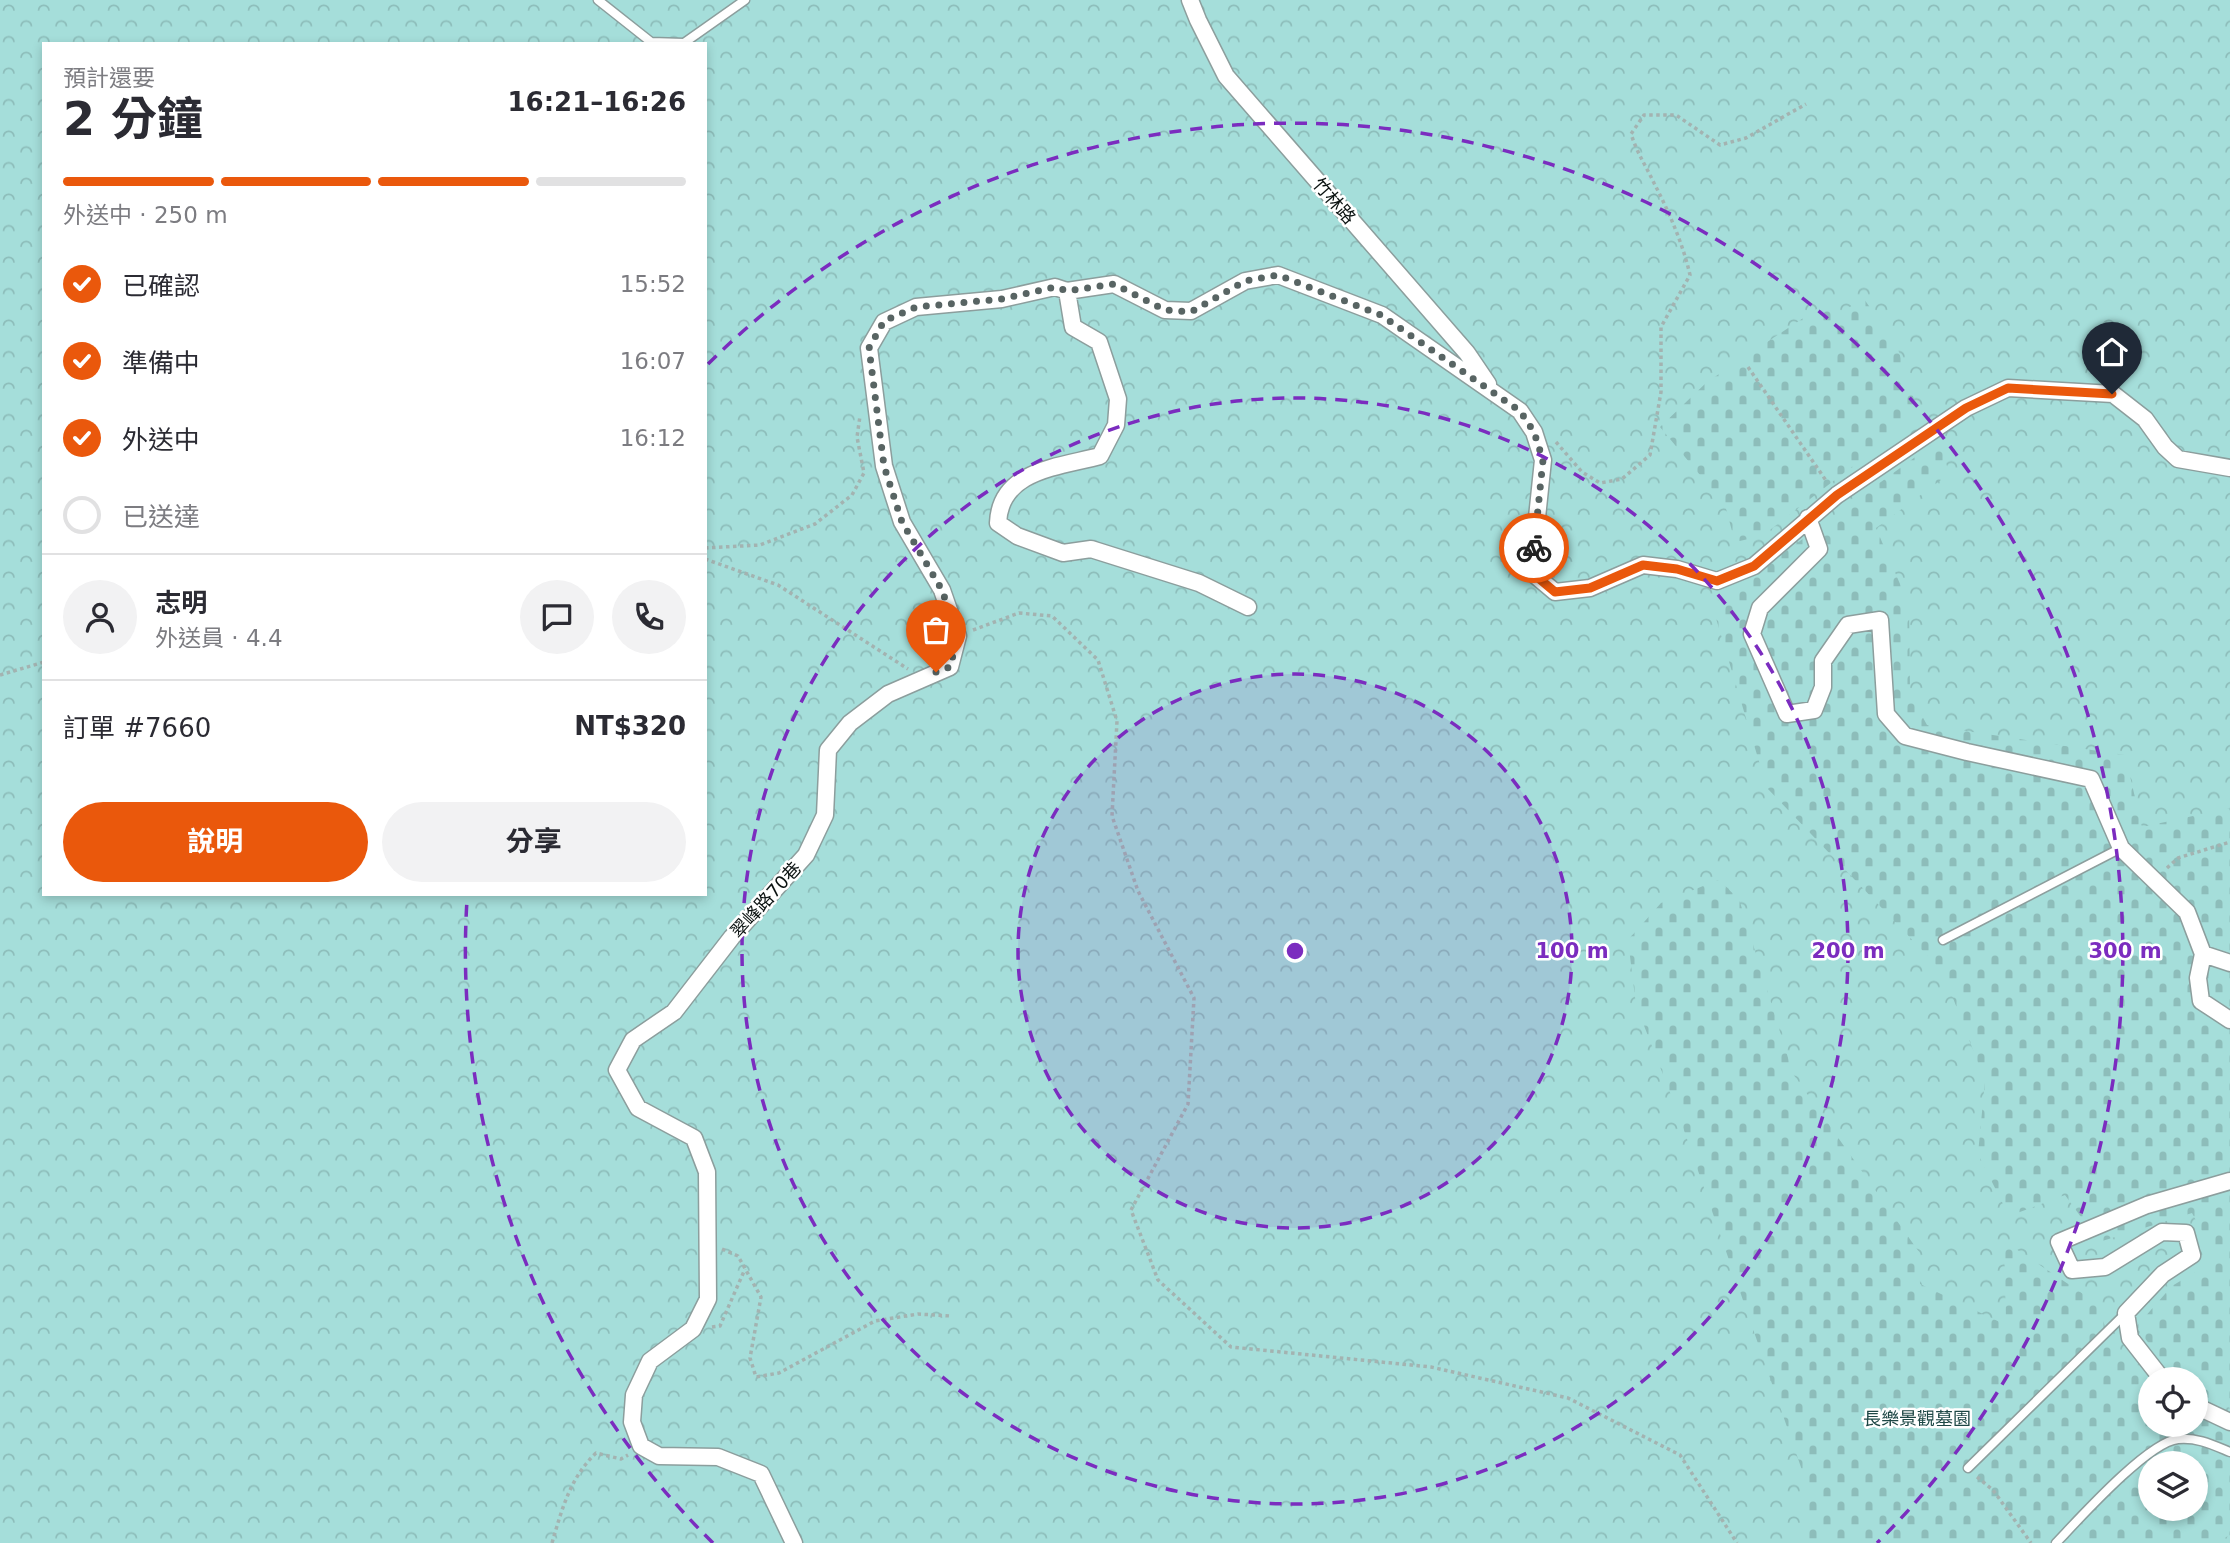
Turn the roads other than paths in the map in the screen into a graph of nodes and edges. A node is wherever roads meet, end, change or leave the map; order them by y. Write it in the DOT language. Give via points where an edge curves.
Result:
graph roads {
  1 [pos="598,0"];
  2 [pos="745,0"];
  3 [pos="1190,0"];
  4 [pos="651,42"];
  5 [pos="685,42"];
  6 [pos="1067,291"];
  7 [pos="1493,392"];
  8 [pos="2230,468"];
  9 [pos="1808,518"];
  10 [pos="1248,607"];
  11 [pos="2121,848"];
  12 [pos="1943,940"];
  13 [pos="2203,954"];
  14 [pos="2230,963"];
  15 [pos="2230,1020"];
  16 [pos="2230,1181"];
  17 [pos="2126,1313"];
  18 [pos="2152,1367"];
  19 [pos="2208,1412"];
  20 [pos="2230,1422"];
  21 [pos="2230,1452"];
  22 [pos="1968,1468"];
  23 [pos="794,1543"];
  24 [pos="2056,1543"];
  1 -- 4 [label="lane"];
  2 -- 5 [label="lane"];
  3 -- 7 [label="street, 竹林路" via="1226,76 1466,353"];
  6 -- 7 [label="street" via="1114,284 1165,310 1191,312 1245,281 1278,275 1381,315"];
  6 -- 10 [label="street" via="1073,327 1099,342 1118,399 1116,425 1100,456 1033,473 1013,485 999,507 998,523 1017,536 1063,553 1091,549 1199,583"];
  6 -- 23 [label="street, 翠峰路70巷" via="1055,287 1002,299 916,307 884,321 869,348 884,466 902,522 942,590 958,636 950,667 888,694 850,723 828,750 825,816 806,855 732,937 674,1012 633,1040 617,1070 638,1108 694,1138 707,1172 708,1299 693,1329 650,1361 634,1395 632,1422 641,1446 659,1457 718,1457 761,1474"];
  7 -- 9 [label="street" via="1520,411 1534,432 1543,460 1533,556 1536,576 1555,592 1590,588 1643,565 1717,581 1754,566"];
  8 -- 9 [label="street" via="2178,459 2145,419 2112,394 2008,388 1966,408"];
  9 -- 11 [label="street" via="1819,549 1760,608 1752,634 1787,714 1814,710 1823,687 1823,661 1848,625 1880,620 1886,715 1905,736 2091,779"];
  11 -- 12 [label="lane"];
  11 -- 13 [label="street" via="2187,912"];
  13 -- 14 [label="street"];
  13 -- 15 [label="street" via="2198,978 2201,1001"];
  16 -- 17 [label="street" via="2147,1205 2059,1242 2072,1270 2105,1267 2162,1232 2186,1233 2192,1255 2164,1274"];
  17 -- 18 [label="street" via="2130,1339"];
  17 -- 22 [label="lane"];
  19 -- 20 [label="street"];
  21 -- 24 [label="lane" via="2201,1440 2176,1439 2147,1455"];
}
